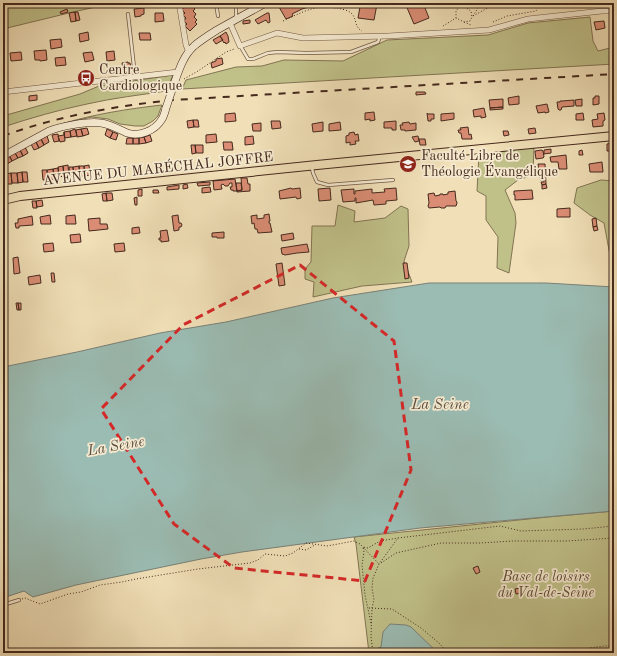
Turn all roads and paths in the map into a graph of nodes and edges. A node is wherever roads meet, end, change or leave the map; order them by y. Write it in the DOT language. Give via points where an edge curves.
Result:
graph roads {
  1 [pos="179,3"];
  2 [pos="216,3"];
  3 [pos="236,3"];
  4 [pos="266,3"];
  5 [pos="481,3"];
  6 [pos="497,3"];
  7 [pos="537,3"];
  8 [pos="614,11"];
  9 [pos="128,14"];
  10 [pos="218,16"];
  11 [pos="472,17"];
  12 [pos="456,18"];
  13 [pos="232,21"];
  14 [pos="284,21"];
  15 [pos="464,22"];
  16 [pos="491,23"];
  17 [pos="472,26"];
  18 [pos="440,28"];
  19 [pos="362,31"];
  20 [pos="380,36"];
  21 [pos="240,46"];
  22 [pos="189,52"];
  23 [pos="178,72"];
  24 [pos="135,77"];
  25 [pos="174,84"];
  26 [pos="3,92"];
  27 [pos="614,136"];
  28 [pos="3,156"];
  29 [pos="314,165"];
  30 [pos="392,180"];
  31 [pos="3,200"];
  32 [pos="614,526"];
  33 [pos="398,538"];
  34 [pos="614,538"];
  35 [pos="316,545"];
  36 [pos="363,547"];
  37 [pos="298,549"];
  38 [pos="379,564"];
  39 [pos="19,600"];
  40 [pos="3,605"];
  41 [pos="368,608"];
  42 [pos="372,608"];
  43 [pos="372,626"];
  44 [pos="614,646"];
  45 [pos="373,653"];
  46 [pos="448,653"];
  47 [pos="555,653"];
  1 -- 22 [label="street"];
  2 -- 10 [label="lane"];
  3 -- 13 [label="lane"];
  4 -- 13 [label="street"];
  5 -- 11 [label="path"];
  6 -- 11 [label="path"];
  7 -- 16 [label="path" via="536,11 507,16"];
  8 -- 20 [label="street" via="528,19 489,30"];
  9 -- 24 [label="lane"];
  11 -- 12 [label="path" via="471,11 460,6 456,11"];
  11 -- 15 [label="path" via="470,21"];
  12 -- 15 [label="path"];
  12 -- 18 [label="path"];
  13 -- 21 [label="street"];
  13 -- 22 [label="street" via="202,39"];
  14 -- 19 [label="path" via="304,11 322,7 340,9 350,12 358,29"];
  15 -- 17 [label="path"];
  20 -- 21 [label="street" via="303,38 277,33"];
  20 -- 21 [label="lane" via="378,42 351,52 278,52 253,59 248,58"];
  21 -- 25 [label="path"];
  22 -- 23 [label="street"];
  23 -- 24 [label="street"];
  23 -- 25 [label="street"];
  24 -- 26 [label="street"];
  25 -- 28 [label="street, bridge" via="162,120 151,130 137,134 102,123 82,123 55,128"];
  27 -- 29 [label="main road, AVENUE DU MARÉCHAL JOFFRE"];
  29 -- 30 [label="lane" via="313,173 317,182 328,185"];
  29 -- 31 [label="main road, AVENUE DU MARÉCHAL JOFFRE"];
  32 -- 33 [label="path" via="521,531 500,526"];
  33 -- 36 [label="path" via="380,541 368,548"];
  33 -- 38 [label="path"];
  34 -- 38 [label="path" via="441,543 396,553"];
  35 -- 36 [label="path" via="328,546 354,541"];
  35 -- 37 [label="path" via="306,550"];
  35 -- 37 [label="path" via="306,543"];
  36 -- 38 [label="path"];
  36 -- 41 [label="path" via="362,565"];
  37 -- 39 [label="path" via="285,556 265,554 250,563 100,585 40,604 25,598"];
  38 -- 42 [label="path" via="373,578"];
  39 -- 40 [label="lane"];
  41 -- 42 [label="path"];
  41 -- 43 [label="path"];
  42 -- 43 [label="path"];
  42 -- 46 [label="path" via="392,609 421,628"];
  43 -- 45 [label="path"];
  44 -- 47 [label="path"];
}
